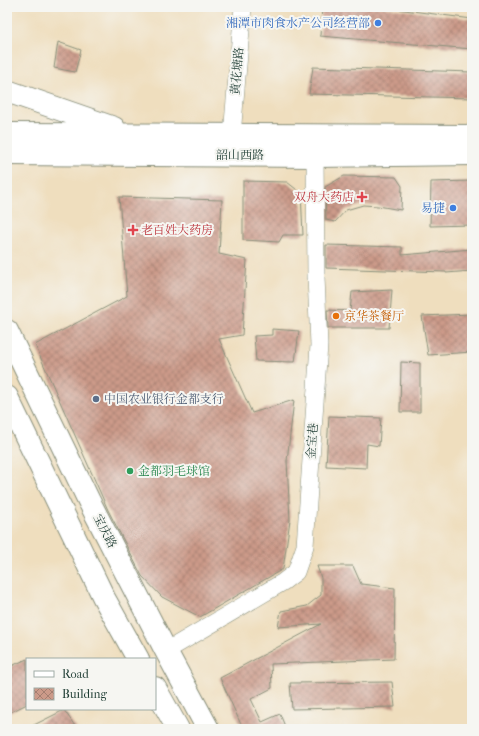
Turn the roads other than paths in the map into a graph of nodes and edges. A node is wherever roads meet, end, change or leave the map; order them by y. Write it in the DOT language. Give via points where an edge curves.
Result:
graph roads {
  1 [pos="243,7"];
  2 [pos="7,91"];
  3 [pos="7,134"];
  4 [pos="132,134"];
  5 [pos="232,135"];
  6 [pos="472,136"];
  7 [pos="7,154"];
  8 [pos="472,154"];
  9 [pos="315,156"];
  10 [pos="7,331"];
  11 [pos="7,397"];
  12 [pos="166,651"];
  13 [pos="137,658"];
  14 [pos="156,690"];
  15 [pos="178,729"];
  16 [pos="208,729"];
  1 -- 5 [label="street, 黄花塘路"];
  2 -- 4 [label="main road"];
  3 -- 4 [label="main road, 韶山西路"];
  4 -- 5 [label="main road, 韶山西路"];
  5 -- 6 [label="main road, 韶山西路"];
  7 -- 9 [label="main road, 韶山西路"];
  8 -- 9 [label="main road, 韶山西路"];
  9 -- 12 [label="street, 金宝巷" via="319,345 305,546 296,572 283,582"];
  10 -- 12 [label="main road, 宝庆路" via="89,501"];
  11 -- 13 [label="main road" via="104,598"];
  12 -- 16 [label="main road, 宝庆路"];
  14 -- 15 [label="main road"];
}
